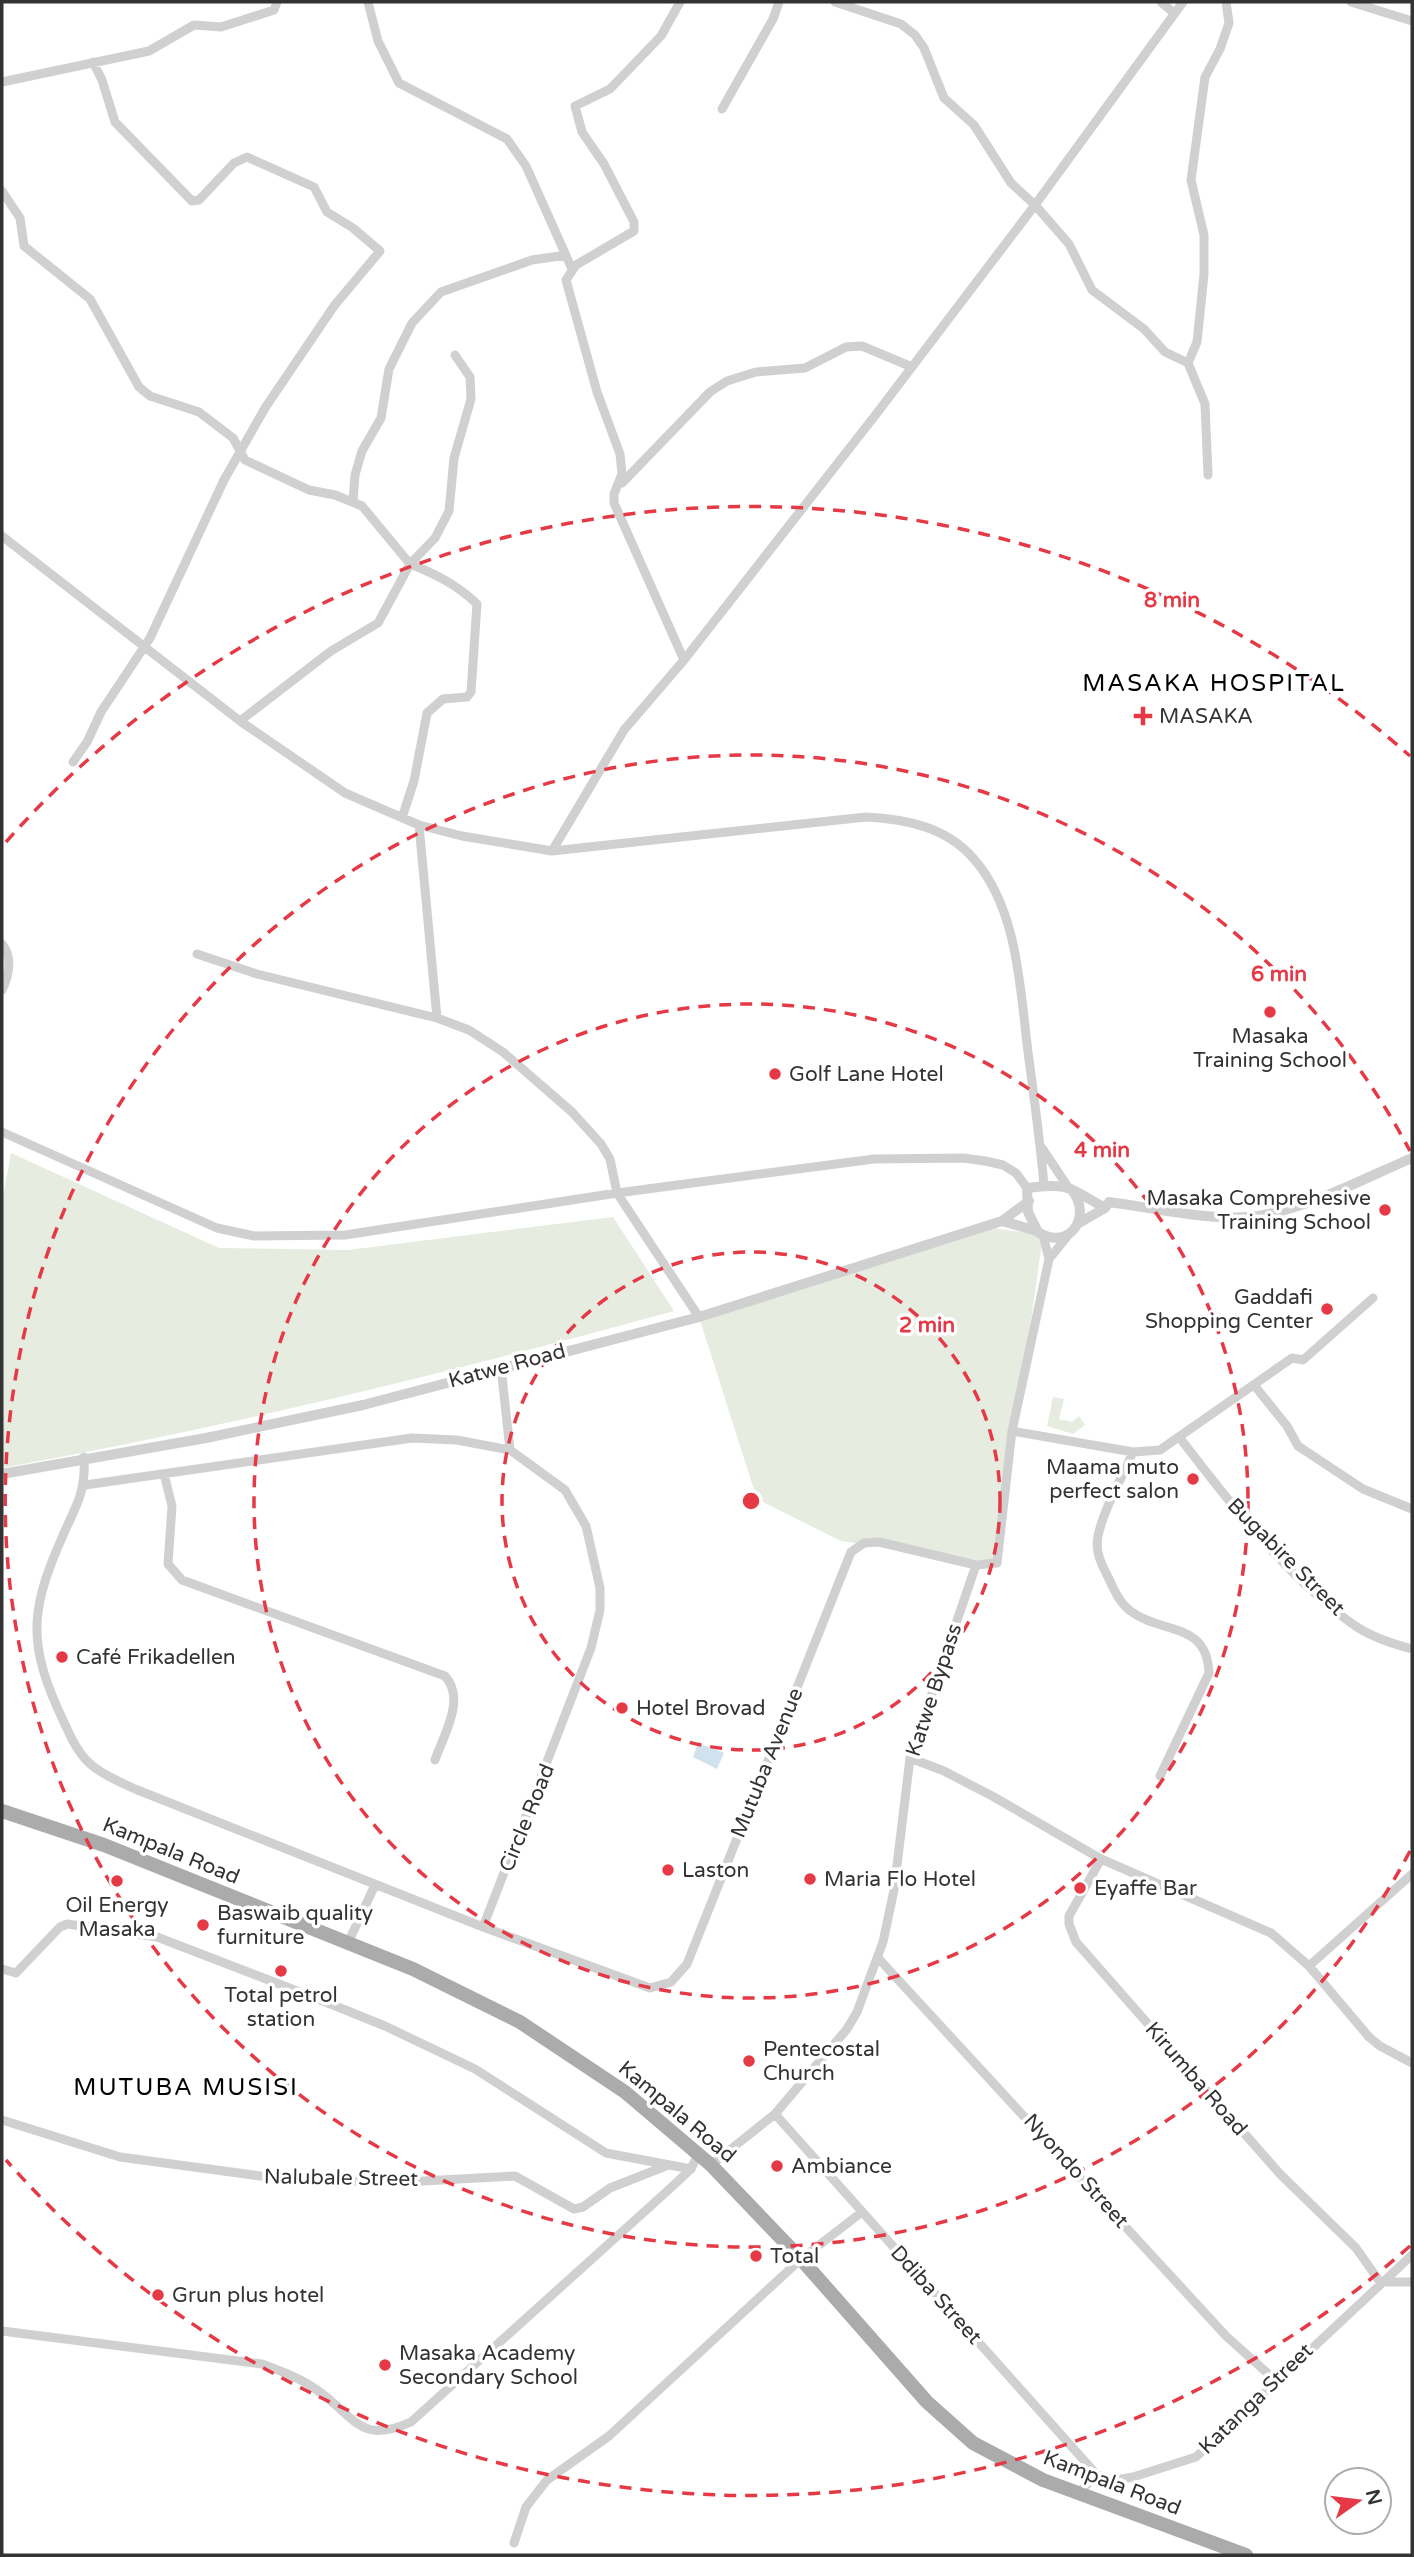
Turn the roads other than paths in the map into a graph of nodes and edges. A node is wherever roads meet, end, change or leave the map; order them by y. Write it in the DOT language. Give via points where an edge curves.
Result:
graph roads {
  1 [pos="277,2"];
  2 [pos="368,2"];
  3 [pos="680,2"];
  4 [pos="779,2"];
  5 [pos="835,2"];
  6 [pos="1161,2"];
  7 [pos="1183,2"];
  8 [pos="1226,2"];
  9 [pos="1351,2"];
  10 [pos="1174,13"];
  11 [pos="1412,21"];
  12 [pos="93,62"];
  13 [pos="2,82"];
  14 [pos="722,109"];
  15 [pos="2,191"];
  16 [pos="1035,205"];
  17 [pos="566,255"];
  18 [pos="572,269"];
  19 [pos="455,355"];
  20 [pos="1188,363"];
  21 [pos="912,367"];
  22 [pos="240,452"];
  23 [pos="1208,475"];
  24 [pos="616,490"];
  25 [pos="353,501"];
  26 [pos="2,536"];
  27 [pos="422,550"];
  28 [pos="402,553"];
  29 [pos="410,565"];
  30 [pos="144,645"];
  31 [pos="684,660"];
  32 [pos="240,721"];
  33 [pos="73,762"];
  34 [pos="402,818"];
  35 [pos="419,825"];
  36 [pos="552,851"];
  37 [pos="2,944"];
  38 [pos="197,954"];
  39 [pos="2,990"];
  40 [pos="437,1018"];
  41 [pos="2,1132"];
  42 [pos="1041,1147"];
  43 [pos="1412,1158"];
  44 [pos="1044,1185"];
  45 [pos="1027,1188"];
  46 [pos="1070,1188"];
  47 [pos="617,1193"];
  48 [pos="1029,1201"];
  49 [pos="1105,1208"];
  50 [pos="1002,1221"];
  51 [pos="1079,1223"];
  52 [pos="1040,1233"];
  53 [pos="1070,1233"];
  54 [pos="1049,1259"];
  55 [pos="1373,1298"];
  56 [pos="699,1317"];
  57 [pos="501,1367"];
  58 [pos="1254,1385"];
  59 [pos="1012,1431"];
  60 [pos="1180,1438"];
  61 [pos="510,1450"];
  62 [pos="1133,1452"];
  63 [pos="84,1457"];
  64 [pos="2,1474"];
  65 [pos="164,1474"];
  66 [pos="85,1485"];
  67 [pos="1412,1509"];
  68 [pos="976,1565"];
  69 [pos="1412,1649"];
  70 [pos="910,1758"];
  71 [pos="435,1760"];
  72 [pos="1160,1776"];
  73 [pos="2,1811"];
  74 [pos="1101,1859"];
  75 [pos="1412,1874"];
  76 [pos="375,1885"];
  77 [pos="483,1927"];
  78 [pos="347,1945"];
  79 [pos="879,1959"];
  80 [pos="1309,1966"];
  81 [pos="2,1969"];
  82 [pos="1412,2063"];
  83 [pos="775,2114"];
  84 [pos="2,2120"];
  85 [pos="698,2154"];
  86 [pos="668,2165"];
  87 [pos="710,2165"];
  88 [pos="691,2169"];
  89 [pos="862,2212"];
  90 [pos="1412,2255"];
  91 [pos="801,2259"];
  92 [pos="1380,2282"];
  93 [pos="1412,2282"];
  94 [pos="2,2331"];
  95 [pos="1275,2380"];
  96 [pos="1097,2475"];
  97 [pos="1077,2494"];
  98 [pos="514,2543"];
  99 [pos="1246,2555"];
  1 -- 12 [label="street" via="274,10 221,27 194,25 149,51"];
  2 -- 17 [label="street" via="378,41 399,83 507,139 526,166"];
  3 -- 18 [label="street" via="661,36 611,89 575,106 582,132 604,164 634,222 634,231"];
  4 -- 14 [label="street"];
  5 -- 16 [label="street" via="901,24 915,35 944,98 974,125 1011,183"];
  6 -- 10 [label="street"];
  7 -- 10 [label="street"];
  8 -- 20 [label="street" via="1229,23 1205,77 1191,180 1204,235 1205,274 1197,342"];
  9 -- 11 [label="street"];
  10 -- 16 [label="street"];
  12 -- 13 [label="street"];
  12 -- 22 [label="street" via="115,122 192,201 199,200 234,163 247,158 314,187 327,212 380,251 334,306"];
  15 -- 22 [label="street" via="20,218 24,246 90,299 139,387 150,396 199,412 233,438"];
  16 -- 20 [label="street" via="1069,244 1092,290 1144,329 1165,352"];
  16 -- 21 [label="street"];
  17 -- 18 [label="street"];
  17 -- 25 [label="street" via="532,260 442,292 412,323 389,369 381,418 362,451"];
  18 -- 24 [label="street" via="566,280 577,327 620,454 622,474"];
  19 -- 27 [label="street" via="470,377 471,399 454,458 449,511 443,527"];
  20 -- 23 [label="street" via="1205,404"];
  21 -- 24 [label="street" via="862,346 846,346 805,368 756,372 727,381"];
  21 -- 31 [label="street"];
  22 -- 25 [label="street" via="244,460 309,489"];
  22 -- 30 [label="street"];
  24 -- 31 [label="street" via="614,503"];
  25 -- 28 [label="street"];
  26 -- 30 [label="street"];
  27 -- 28 [label="street"];
  27 -- 29 [label="street"];
  28 -- 29 [label="street"];
  29 -- 32 [label="street" via="377,623 331,651"];
  29 -- 34 [label="street" via="437,575 477,604 471,692 467,697 443,699 426,713"];
  30 -- 32 [label="street"];
  30 -- 33 [label="street"];
  31 -- 36 [label="street" via="624,730"];
  32 -- 34 [label="street" via="345,793"];
  34 -- 35 [label="street"];
  35 -- 36 [label="street"];
  35 -- 40 [label="street"];
  36 -- 42 [label="street" via="866,817 894,818 950,838 974,859 995,891 1011,937"];
  37 -- 39 [label="street" via="9,965"];
  38 -- 40 [label="street" via="257,974"];
  40 -- 47 [label="street" via="469,1030 503,1052 572,1112 610,1159"];
  41 -- 47 [label="street" via="217,1228 254,1236 345,1235"];
  42 -- 44 [label="street"];
  42 -- 46 [label="street"];
  43 -- 49 [label="street" via="1304,1204 1257,1216 1228,1217 1109,1202"];
  44 -- 45 [label="street"];
  44 -- 46 [label="street"];
  45 -- 47 [label="street" via="1003,1165 928,1157 874,1159"];
  45 -- 48 [label="street"];
  46 -- 49 [label="street"];
  46 -- 51 [label="street" via="1079,1199"];
  47 -- 56 [label="street"];
  48 -- 50 [label="street, Katwe Road"];
  48 -- 52 [label="street" via="1031,1223"];
  49 -- 51 [label="street"];
  50 -- 52 [label="street"];
  50 -- 56 [label="street, Katwe Road"];
  51 -- 53 [label="street"];
  52 -- 53 [label="street" via="1057,1238"];
  52 -- 54 [label="street"];
  53 -- 54 [label="street"];
  54 -- 59 [label="street"];
  55 -- 58 [label="street" via="1303,1360 1292,1358"];
  56 -- 57 [label="street, Katwe Road"];
  57 -- 61 [label="street"];
  57 -- 63 [label="street, Katwe Road" via="363,1405 206,1438"];
  58 -- 60 [label="street"];
  58 -- 67 [label="street" via="1298,1446 1363,1489"];
  59 -- 62 [label="street"];
  59 -- 68 [label="street" via="997,1563"];
  60 -- 62 [label="street" via="1160,1450"];
  60 -- 69 [label="street, Bugabire Street" via="1237,1512 1321,1598 1357,1627"];
  61 -- 65 [label="street, Circle Road" via="412,1438"];
  61 -- 77 [label="street, Circle Road" via="565,1490 586,1526 600,1588 600,1610 558,1740"];
  62 -- 72 [label="street" via="1098,1533 1098,1559 1126,1608 1184,1632 1208,1658 1209,1673"];
  63 -- 64 [label="street, Katwe Road"];
  63 -- 66 [label="street"];
  65 -- 66 [label="street, Circle Road"];
  65 -- 71 [label="street" via="172,1506 168,1564 182,1580 445,1676 456,1697"];
  66 -- 76 [label="street" via="58,1546 35,1632 47,1685 83,1759 94,1770 135,1789"];
  68 -- 70 [label="street, Katwe Bypass"];
  68 -- 77 [label="street, Mutuba Avenue" via="879,1542 864,1543 851,1552 687,1964 671,1982 650,1988"];
  70 -- 74 [label="street" via="984,1792"];
  70 -- 79 [label="street, Katwe Bypass" via="894,1890"];
  73 -- 78 [label="main road, Kampala Road" via="104,1845"];
  74 -- 80 [label="street" via="1271,1933"];
  74 -- 92 [label="street, Kirumba Road" via="1069,1916 1076,1942 1280,2174 1356,2248"];
  75 -- 80 [label="street"];
  76 -- 77 [label="street"];
  76 -- 78 [label="street"];
  78 -- 85 [label="main road, Kampala Road" via="413,1969 520,2022 625,2092"];
  79 -- 83 [label="street, Katwe Bypass" via="847,2029"];
  79 -- 95 [label="street, Nyondo Street" via="1226,2336"];
  80 -- 82 [label="street" via="1369,2037"];
  81 -- 86 [label="street" via="16,1973 67,1924 157,1937 385,2025 475,2069 606,2153"];
  83 -- 87 [label="street, Katwe Bypass"];
  83 -- 89 [label="street, Ddiba Street"];
  84 -- 86 [label="street, Nalubale Street" via="120,2157 290,2180 404,2182 515,2176 575,2209 610,2188"];
  85 -- 87 [label="main road, Kampala Road"];
  85 -- 88 [label="street"];
  86 -- 88 [label="street"];
  87 -- 91 [label="main road, Kampala Road"];
  88 -- 94 [label="street" via="411,2422 395,2430 364,2429 318,2390 262,2364"];
  89 -- 91 [label="street"];
  89 -- 96 [label="street, Ddiba Street"];
  90 -- 92 [label="street, Katanga Street"];
  91 -- 97 [label="main road, Kampala Road" via="952,2427 990,2454"];
  91 -- 98 [label="street" via="609,2435 547,2480 526,2507"];
  92 -- 93 [label="street"];
  92 -- 95 [label="street, Katanga Street"];
  95 -- 96 [label="street, Katanga Street" via="1196,2457 1133,2477 1115,2480"];
  96 -- 97 [label="street"];
  97 -- 99 [label="main road, Kampala Road"];
}
